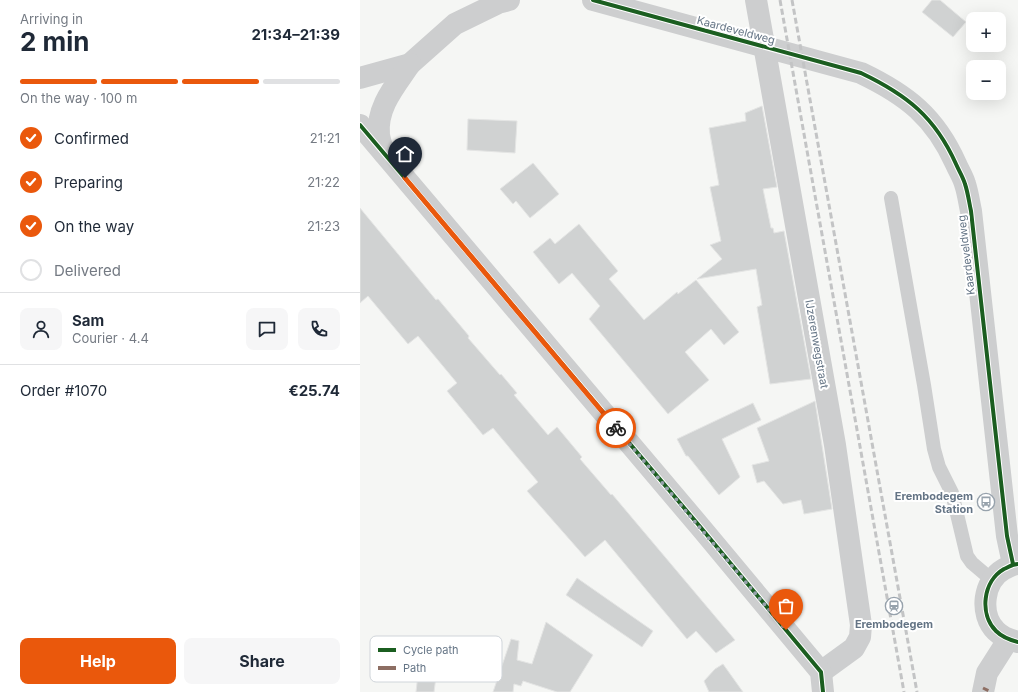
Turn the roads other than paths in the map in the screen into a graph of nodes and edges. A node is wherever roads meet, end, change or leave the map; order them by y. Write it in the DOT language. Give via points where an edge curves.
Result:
graph roads {
  1 [pos="509,0"];
  2 [pos="593,0"];
  3 [pos="756,0"];
  4 [pos="410,64"];
  5 [pos="360,78"];
  6 [pos="360,125"];
  7 [pos="384,153"];
  8 [pos="891,198"];
  9 [pos="1016,564"];
  10 [pos="992,580"];
  11 [pos="1013,641"];
  12 [pos="822,682"];
  13 [pos="983,692"];
  1 -- 4 [label="street" via="455,24"];
  2 -- 9 [label="street, Kaardeveldweg" via="861,73 885,84 906,98 939,132 965,184 971,211 1007,536"];
  3 -- 12 [label="street, IJzerenwegstraat" via="835,444 862,625 860,637 854,648"];
  4 -- 5 [label="street"];
  4 -- 7 [label="street" via="384,104 381,113 379,136"];
  6 -- 7 [label="street"];
  7 -- 12 [label="street" via="702,529"];
  8 -- 10 [label="lane" via="934,450 952,492 967,556"];
  9 -- 10 [label="street" via="1000,572"];
  10 -- 11 [label="street" via="987,590 985,607 988,619 996,631"];
  11 -- 13 [label="street" via="987,673"];
}
